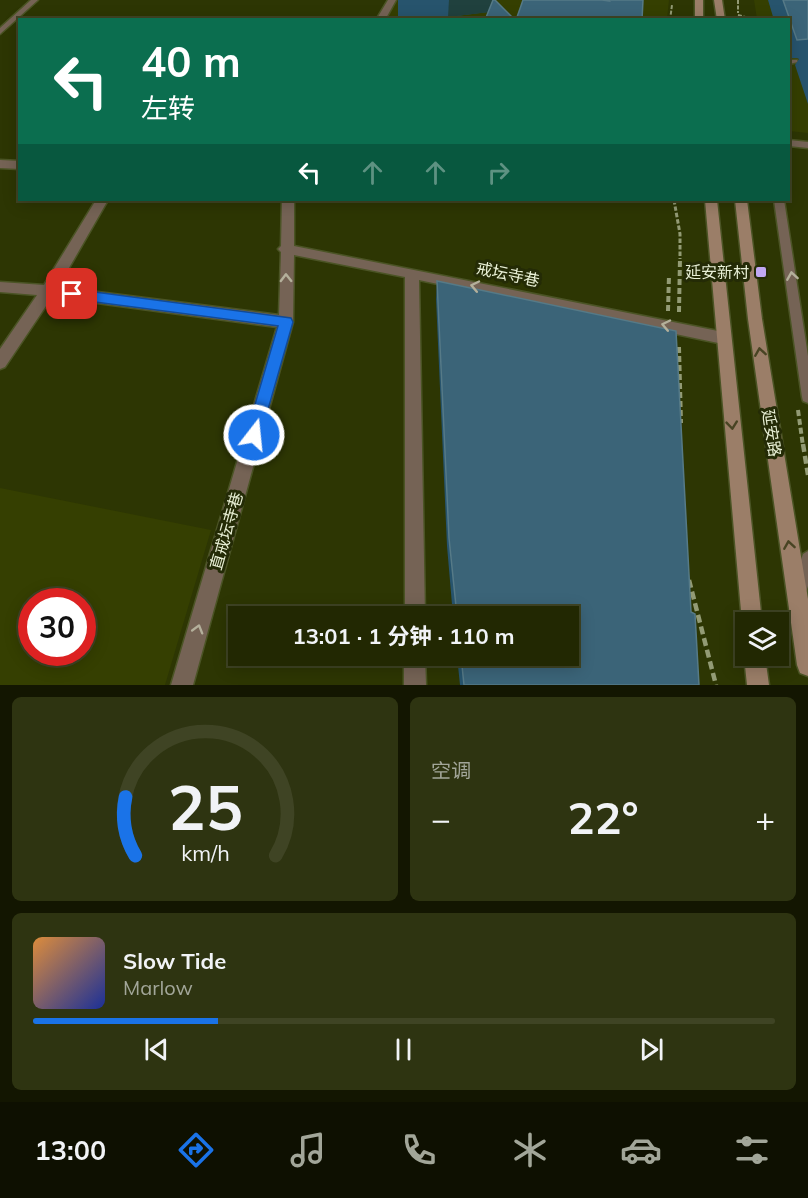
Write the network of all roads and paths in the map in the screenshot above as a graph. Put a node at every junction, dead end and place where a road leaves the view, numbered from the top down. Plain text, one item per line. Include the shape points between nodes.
1 (35, 0) edge
2 (392, 0) edge
3 (699, 0) edge
4 (718, 0) edge
5 (728, 0) edge
6 (672, 5) dead end
7 (734, 17) edge
8 (381, 18) edge
9 (670, 18) edge
10 (699, 18) edge
11 (721, 18) edge
12 (0, 32) edge
13 (790, 143) edge
14 (808, 145) edge
15 (0, 164) edge
16 (18, 165) edge
17 (101, 201) edge
18 (288, 201) edge
19 (674, 201) edge
20 (711, 201) edge
21 (741, 201) edge
22 (779, 201) edge
23 (285, 249) junction
24 (412, 273) junction
25 (669, 275) dead end
26 (0, 288) edge
27 (48, 291) junction
28 (668, 317) dead end
29 (286, 322) junction
30 (678, 328) junction
31 (723, 338) junction
32 (0, 362) edge
33 (808, 397) edge
34 (681, 430) edge
35 (808, 559) edge
36 (688, 578) edge
37 (802, 597) edge
38 (415, 606) edge
39 (751, 612) edge
40 (808, 665) edge
41 (415, 666) edge
42 (756, 666) edge
43 (182, 685) edge
44 (415, 685) edge
45 (716, 685) edge
46 (758, 685) edge

1 - 12 lane
2 - 8 street
3 - 10 main road
4 - 11 main road
5 - 7 main road
6 - 9 path
13 - 14 street
15 - 16 street
17 - 27 street
18 - 23 street, 直戒坛寺巷
19 - 30 path via 680,234
20 - 31 main road
37 -> 21 main road, 延安路 via 756,319
33 -> 22 lane
23 - 24 street, 戒坛寺巷
29 -> 23 street, 直戒坛寺巷
30 -> 24 street, 戒坛寺巷
24 - 38 street
25 - 28 path
26 - 27 street
27 - 29 street
27 - 32 street
43 -> 29 street, 直戒坛寺巷
30 - 31 street, 戒坛寺巷
30 - 34 path
31 -> 39 main road
35 - 37 lane
36 - 45 path
37 - 40 main road, 延安路
41 - 44 street
42 - 46 main road

